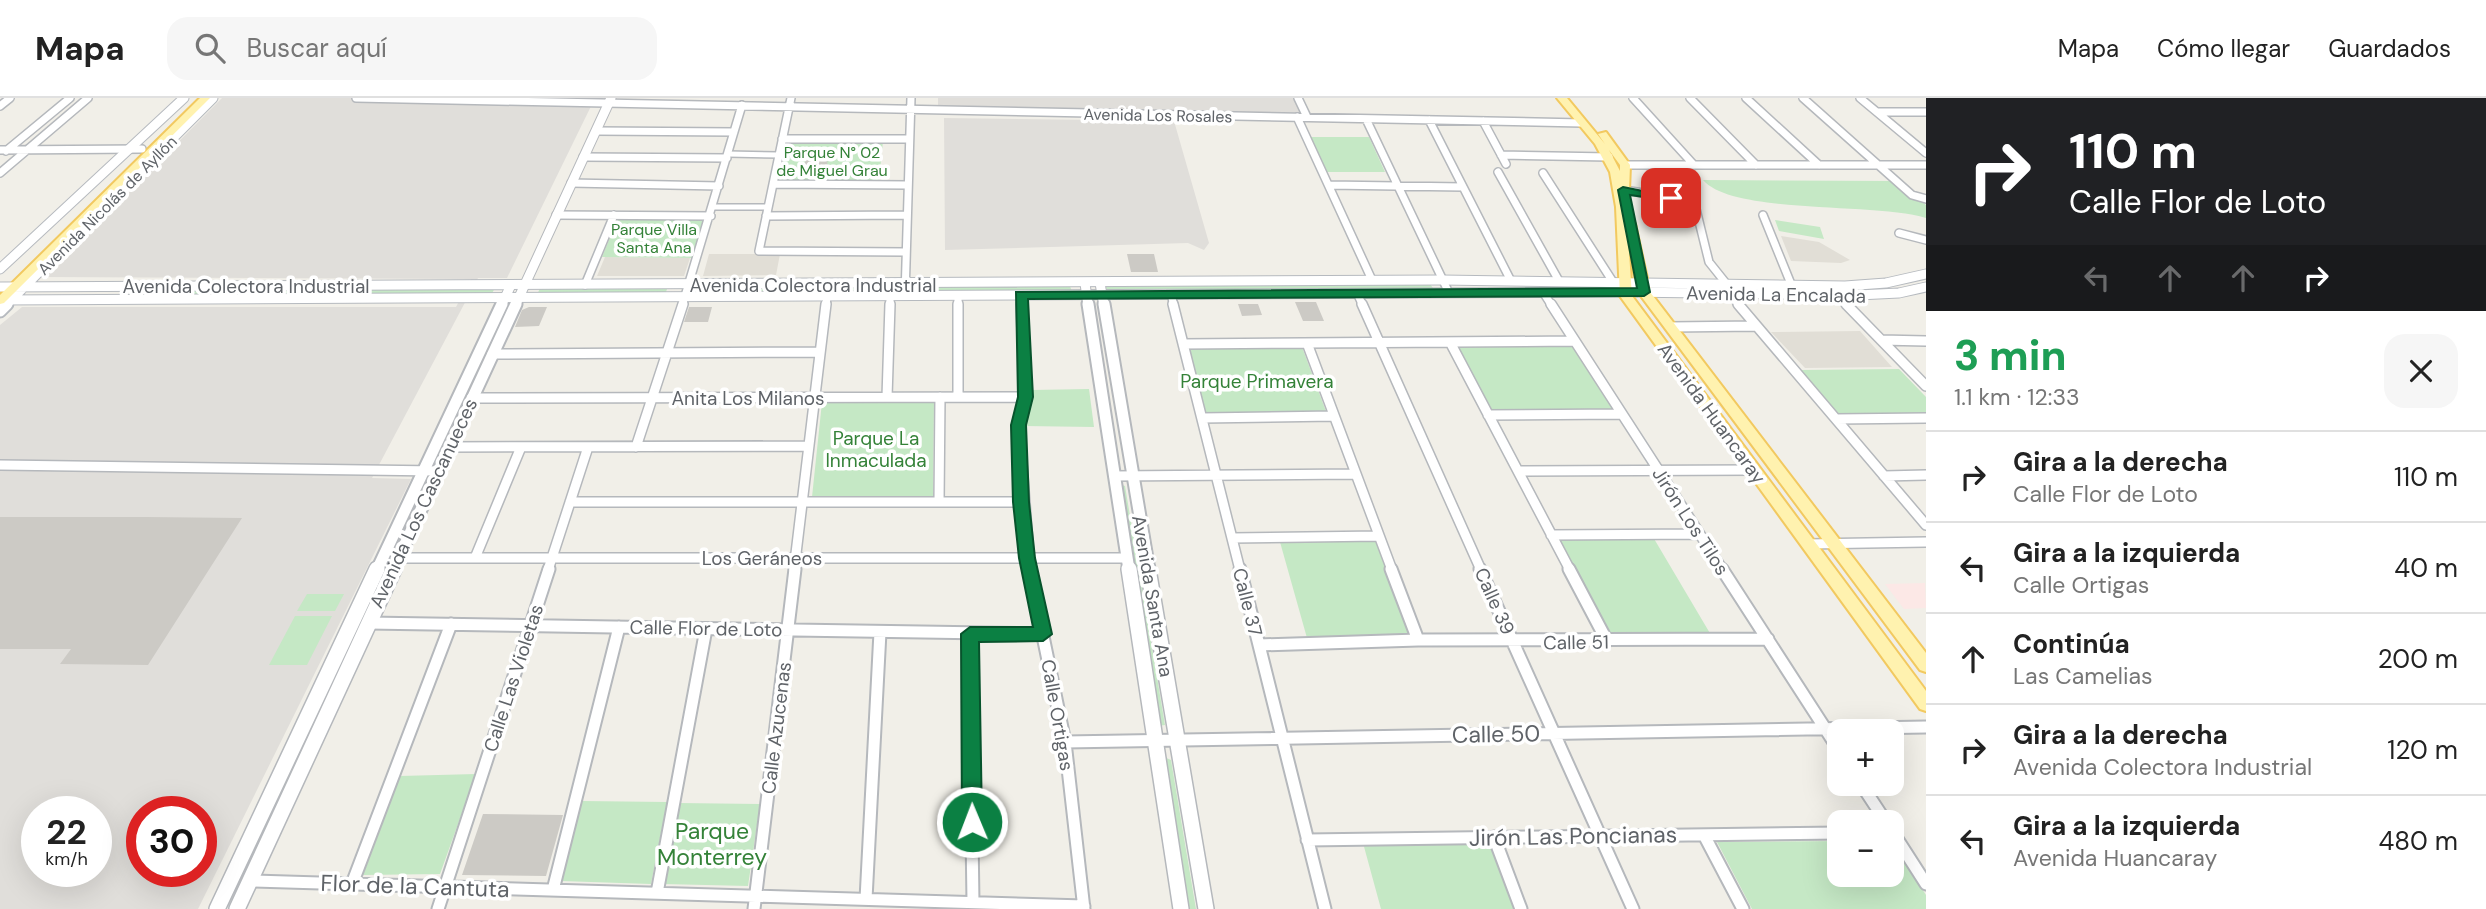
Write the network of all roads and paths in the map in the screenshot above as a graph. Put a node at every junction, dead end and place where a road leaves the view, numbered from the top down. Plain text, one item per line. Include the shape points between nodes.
1 (10, 98) edge
2 (70, 98) edge
3 (88, 98) edge
4 (184, 98) edge
5 (194, 98) edge
6 (205, 98) edge
7 (213, 98) edge
8 (356, 98) edge
9 (911, 98) edge
10 (1298, 98) edge
11 (1562, 98) edge
12 (1573, 98) edge
13 (1633, 98) edge
14 (1690, 98) edge
15 (1746, 98) edge
16 (1803, 98) edge
17 (1860, 98) edge
18 (610, 100) edge
19 (659, 101) edge
20 (790, 102) edge
21 (742, 105) junction
22 (0, 106) edge
23 (910, 110) junction
24 (1877, 112) junction
25 (1926, 112) edge
26 (1297, 117) junction
27 (1307, 117) junction
28 (1366, 119) junction
29 (1429, 120) junction
30 (1483, 121) junction
31 (1582, 123) junction
32 (596, 131) junction
33 (734, 132) junction
34 (782, 139) junction
35 (909, 139) junction
36 (129, 149) junction
37 (142, 149) junction
38 (27, 150) junction
39 (2, 152) edge
40 (1926, 153) edge
41 (779, 155) junction
42 (1501, 155) junction
43 (727, 156) junction
44 (583, 157) junction
45 (1609, 157) junction
46 (1506, 164) dead end
47 (1625, 165) junction
48 (1694, 165) junction
49 (1756, 165) junction
50 (1819, 165) junction
51 (1880, 165) junction
52 (1926, 165) edge
53 (1498, 172) dead end
54 (0, 173) edge
55 (1543, 173) dead end
56 (571, 183) junction
57 (773, 184) junction
58 (908, 185) junction
59 (1329, 185) junction
60 (719, 186) junction
61 (1398, 186) junction
62 (1464, 187) junction
63 (1623, 190) junction
64 (1926, 199) edge
65 (713, 207) junction
66 (768, 207) junction
67 (556, 215) junction
68 (614, 215) junction
69 (907, 215) junction
70 (1763, 215) dead end
71 (711, 216) junction
72 (766, 216) junction
73 (64, 231) junction
74 (1899, 233) dead end
75 (1926, 240) edge
76 (906, 252) junction
77 (0, 269) edge
78 (1926, 274) edge
79 (1372, 280) junction
80 (1442, 280) junction
81 (1511, 281) junction
82 (1559, 281) junction
83 (1613, 282) junction
84 (905, 284) junction
85 (511, 285) junction
86 (523, 285) junction
87 (585, 285) junction
88 (689, 285) junction
89 (1791, 285) junction
90 (156, 286) junction
91 (281, 286) junction
92 (1829, 286) junction
93 (0, 287) edge
94 (19, 287) junction
95 (1626, 287) junction
96 (1642, 287) junction
97 (1926, 287) edge
98 (1727, 288) junction
99 (1086, 289) junction
100 (1101, 289) junction
101 (1543, 292) junction
102 (1357, 293) junction
103 (1449, 293) junction
104 (1171, 294) junction
105 (1021, 295) junction
106 (1838, 295) junction
107 (827, 296) junction
108 (890, 296) junction
109 (905, 296) junction
110 (958, 296) junction
111 (683, 297) junction
112 (505, 298) junction
113 (517, 298) junction
114 (3, 300) edge
115 (144, 300) junction
116 (270, 300) junction
117 (0, 311) edge
118 (1756, 326) junction
119 (1671, 327) junction
120 (1881, 340) junction
121 (1575, 341) junction
122 (1926, 341) edge
123 (1380, 342) junction
124 (1450, 342) junction
125 (1307, 343) junction
126 (1183, 344) junction
127 (819, 352) junction
128 (492, 354) junction
129 (665, 354) junction
130 (1926, 386) edge
131 (887, 397) junction
132 (940, 397) junction
133 (958, 397) junction
134 (1025, 397) junction
135 (471, 398) junction
136 (814, 398) junction
137 (651, 399) junction
138 (1622, 414) junction
139 (1489, 415) junction
140 (1334, 416) junction
141 (1202, 418) junction
142 (1926, 418) edge
143 (1836, 419) junction
144 (809, 446) junction
145 (449, 447) junction
146 (521, 447) junction
147 (589, 447) junction
148 (636, 447) junction
149 (0, 465) edge
150 (1658, 470) junction
151 (1754, 470) junction
152 (431, 471) junction
153 (1518, 471) junction
154 (1355, 474) junction
155 (1216, 475) junction
156 (1926, 475) edge
157 (1114, 476) junction
158 (1132, 476) junction
159 (1884, 476) junction
160 (570, 502) junction
161 (801, 502) junction
162 (939, 502) junction
163 (1021, 502) junction
164 (1926, 525) edge
165 (1699, 534) junction
166 (1551, 535) junction
167 (1379, 536) junction
168 (1232, 538) junction
169 (1926, 542) edge
170 (1834, 543) junction
171 (1808, 544) junction
172 (398, 558) junction
173 (475, 558) junction
174 (552, 558) junction
175 (795, 558) junction
176 (1027, 558) junction
177 (1127, 558) junction
178 (368, 623) junction
179 (451, 624) junction
180 (530, 625) junction
181 (619, 627) junction
182 (706, 629) junction
183 (787, 630) junction
184 (880, 632) junction
185 (970, 634) junction
186 (1043, 634) junction
187 (1768, 639) junction
188 (1418, 640) junction
189 (1607, 641) junction
190 (1514, 642) junction
191 (1259, 645) junction
192 (1926, 665) edge
193 (1926, 704) edge
194 (1926, 727) edge
195 (1826, 729) junction
196 (1553, 733) junction
197 (1282, 737) junction
198 (1177, 738) junction
199 (1155, 739) junction
200 (1065, 742) junction
201 (1827, 833) edge
202 (1704, 835) junction
203 (1601, 836) junction
204 (1494, 837) junction
205 (1307, 839) junction
206 (1904, 850) edge
207 (250, 881) junction
208 (352, 884) junction
209 (1926, 884) edge
210 (445, 887) junction
211 (553, 890) junction
212 (657, 893) junction
213 (866, 899) junction
214 (755, 902) edge
215 (973, 902) junction
216 (1084, 907) edge
217 (217, 909) edge
218 (237, 909) edge
219 (438, 909) edge
220 (1181, 909) edge
221 (1206, 909) edge
222 (1325, 909) edge
223 (1521, 909) edge
224 (1633, 909) edge
225 (1743, 909) edge

1 - 22 street
2 - 39 street
3 - 38 street
4 - 36 main road, Avenida Nicolás de Ayllón
5 - 37 main road, Avenida Nicolás de Ayllón
6 - 73 main road, Avenida Nicolás de Ayllón
7 - 94 main road, Avenida Nicolás de Ayllón
8 - 18 street, Avenida Los Rosales
9 - 23 street
10 - 27 street
11 - 31 main road
12 - 47 main road
13 - 48 street
14 - 49 street
15 - 50 street
16 - 51 street
17 - 24 street
18 - 19 street, Avenida Los Rosales
18 - 32 main road, Avenida Los Cascanueces
19 - 21 street, Avenida Los Rosales
20 - 21 street, Avenida Los Rosales
20 - 23 street, Avenida Los Rosales
20 - 34 street
21 - 33 street
23 - 26 street, Avenida Los Rosales
23 - 35 street
24 - 25 street
24 - 40 street
26 - 27 street, Avenida Los Rosales
26 - 59 street
27 - 28 street, Avenida Los Rosales
28 - 29 street, Avenida Los Rosales
28 - 61 street
29 - 30 street, Avenida Los Rosales
29 - 62 street
30 - 31 street, Avenida Los Rosales
30 - 42 street
31 - 45 main road
32 - 33 street
32 - 44 main road, Avenida Los Cascanueces
33 - 43 street
34 - 35 street
34 - 41 street
35 - 58 street
36 - 37 street
36 - 38 street
36 - 77 main road, Avenida Nicolás de Ayllón
37 - 73 main road, Avenida Nicolás de Ayllón
38 - 39 street
38 - 54 street
41 - 43 street
41 - 57 street
42 - 45 street
42 - 46 street
43 - 44 street
43 - 60 street
44 - 56 main road, Avenida Los Cascanueces
45 - 95 main road via 1616,179
47 - 48 street
47 - 63 main road, Avenida Huancaray
48 - 49 street
49 - 50 street
50 - 51 street
51 - 52 street
51 - 64 street via 1916,198
53 - 82 street
55 - 83 street
56 - 60 street
56 - 67 main road, Avenida Los Cascanueces
57 - 58 street
57 - 66 street
58 - 69 street
59 - 61 street
59 - 79 street
60 - 65 street
61 - 62 street
61 - 80 street
62 - 81 street
63 - 96 main road, Avenida Huancaray
63 - 98 street via 1694,201 1709,262
65 - 66 street
65 - 71 street
66 - 72 street
67 - 68 street
67 - 86 main road, Avenida Los Cascanueces
68 - 71 street
68 - 87 street
69 - 72 street
69 - 76 street
70 - 89 street
71 - 88 street
72 - 76 street via 759,251
73 - 93 main road, Avenida Nicolás de Ayllón
73 - 94 main road, Avenida Nicolás de Ayllón
74 - 75 street
76 - 84 street
78 - 92 main road, Avenida La Encalada via 1885,283
79 - 80 main road, Avenida Colectora Industrial
79 - 100 main road, Avenida Colectora Industrial
80 - 81 main road, Avenida Colectora Industrial
80 - 103 street
81 - 82 main road, Avenida Colectora Industrial
82 - 83 main road, Avenida Colectora Industrial
83 - 95 main road, Avenida Colectora Industrial
84 - 88 main road, Avenida Colectora Industrial
84 - 99 main road, Avenida Colectora Industrial
84 - 109 street
85 - 86 main road, Avenida Colectora Industrial
85 - 91 main road, Avenida Colectora Industrial
85 - 112 main road, Avenida Los Cascanueces
86 - 87 main road, Avenida Colectora Industrial
86 - 113 main road, Avenida Los Cascanueces
87 - 88 main road, Avenida Colectora Industrial
88 - 111 street
89 - 92 main road, Avenida La Encalada
89 - 98 main road, Avenida La Encalada
90 - 91 main road, Avenida Colectora Industrial
90 - 94 main road, Avenida Colectora Industrial
90 - 115 main road
91 - 116 main road
92 - 106 street
93 - 94 main road, Avenida Colectora Industrial
94 - 114 main road, Avenida Nicolás de Ayllón
95 - 96 main road, Avenida La Encalada
95 - 101 main road, Avenida Colectora Industrial
95 - 151 main road, Avenida Huancaray
96 - 98 main road, Avenida La Encalada
96 - 119 main road, Avenida Huancaray
97 - 106 main road, Avenida La Encalada via 1899,293
98 - 106 main road, Avenida La Encalada
98 - 118 street
99 - 100 main road, Avenida Colectora Industrial
99 - 105 main road, Avenida Colectora Industrial
99 - 157 main road, Avenida Santa Ana
100 - 104 main road, Avenida Colectora Industrial
100 - 158 main road, Avenida Santa Ana
101 - 103 main road, Avenida Colectora Industrial
101 - 121 street, Jirón Los Tilos
102 - 103 main road, Avenida Colectora Industrial
102 - 104 main road, Avenida Colectora Industrial
102 - 123 street, Calle 39
104 - 126 street, Calle 37
105 - 110 main road, Avenida Colectora Industrial
105 - 134 street, Calle Ortigas
106 - 120 street
107 - 108 main road, Avenida Colectora Industrial
107 - 111 main road, Avenida Colectora Industrial
107 - 127 street, Calle Azucenas
108 - 109 main road, Avenida Colectora Industrial
108 - 131 street
109 - 110 main road, Avenida Colectora Industrial
110 - 133 street
111 - 113 main road, Avenida Colectora Industrial
111 - 129 street
112 - 113 main road, Avenida Colectora Industrial
112 - 116 main road, Avenida Colectora Industrial
112 - 152 main road, Avenida Los Cascanueces
113 - 128 main road, Avenida Los Cascanueces
114 - 115 main road, Avenida Colectora Industrial
114 - 117 main road, Avenida Nicolás de Ayllón
115 - 116 main road, Avenida Colectora Industrial
118 - 119 street
118 - 143 street
119 - 170 main road, Avenida Huancaray
120 - 122 street
120 - 130 street
121 - 124 street
121 - 138 street, Jirón Los Tilos
123 - 124 street
123 - 125 street
123 - 190 street, Calle 39
124 - 139 street
125 - 126 street
125 - 140 street
126 - 141 street, Calle 37
127 - 129 street
127 - 136 street, Calle Azucenas
128 - 129 street
128 - 135 main road, Avenida Los Cascanueces
129 - 137 street
131 - 132 street, Anita Los Milanos
131 - 136 street, Anita Los Milanos
132 - 133 street, Anita Los Milanos
132 - 162 street
133 - 134 street, Anita Los Milanos
134 - 163 street, Calle Ortigas via 1019,425
135 - 137 street, Anita Los Milanos
135 - 145 main road, Avenida Los Cascanueces
136 - 137 street, Anita Los Milanos
136 - 144 street, Calle Azucenas
137 - 148 street
138 - 139 street
138 - 150 street, Jirón Los Tilos
139 - 153 street
140 - 141 street
140 - 154 street
141 - 155 street, Calle 37
142 - 143 street
143 - 159 street
144 - 148 street
144 - 161 street, Calle Azucenas
145 - 146 street
145 - 152 main road, Avenida Los Cascanueces
146 - 147 street
146 - 173 street
147 - 148 street
147 - 160 street, Calle Las Violetas
149 - 152 street
150 - 151 street
150 - 153 street
150 - 165 street, Jirón Los Tilos
151 - 171 main road, Avenida Huancaray
152 - 172 main road, Avenida Los Cascanueces
152 - 217 main road, Avenida Los Cascanueces
153 - 166 street
154 - 155 street
154 - 167 street
155 - 158 street
155 - 168 street, Calle 37
156 - 159 street
157 - 158 street
157 - 177 main road, Avenida Santa Ana
158 - 198 main road, Avenida Santa Ana
159 - 164 street
160 - 161 street
160 - 174 street, Calle Las Violetas
161 - 162 street
161 - 175 street, Calle Azucenas
162 - 163 street
163 - 176 street, Calle Ortigas
165 - 166 street
165 - 187 street, Jirón Los Tilos
166 - 189 street
167 - 168 street
167 - 188 street
168 - 191 street, Calle 37
169 - 170 street
170 - 171 street
170 - 192 main road, Avenida Huancaray
171 - 193 main road, Avenida Huancaray
172 - 173 street, Los Geráneos
172 - 178 main road, Avenida Los Cascanueces
173 - 174 street, Los Geráneos
174 - 175 street, Los Geráneos
174 - 180 street, Calle Las Violetas
175 - 176 street, Los Geráneos
175 - 183 street, Calle Azucenas
176 - 177 street, Los Geráneos
176 - 186 street, Calle Ortigas
177 - 199 main road, Avenida Santa Ana
178 - 179 street, Calle Flor de Loto
178 - 207 main road, Avenida Los Cascanueces
179 - 180 street, Calle Flor de Loto
179 - 208 street
180 - 181 street, Calle Flor de Loto
180 - 210 street, Calle Las Violetas
181 - 182 street, Calle Flor de Loto
181 - 211 street
182 - 183 street, Calle Flor de Loto
182 - 212 street
183 - 184 street, Calle Flor de Loto
183 - 214 street, Calle Azucenas
184 - 185 street, Calle Flor de Loto
184 - 213 street
185 - 186 street, Calle Flor de Loto
185 - 215 street
186 - 200 street, Calle Ortigas
187 - 189 street, Calle 51
187 - 195 street, Jirón Los Tilos
188 - 190 street, Calle 51
188 - 191 street, Calle 51
189 - 190 street, Calle 51
190 - 196 street, Calle 39
191 - 197 street, Calle 37
194 - 195 street, Calle 50
195 - 196 street, Calle 50
196 - 197 street, Calle 50
196 - 203 street, Calle 39
197 - 198 street, Calle 50
197 - 205 street, Calle 37
198 - 199 street, Calle 50
198 - 221 main road, Avenida Santa Ana
199 - 200 street, Calle 50
199 - 220 main road, Avenida Santa Ana
200 - 216 street, Calle Ortigas
201 - 202 street, Jirón Las Poncianas
202 - 203 street, Jirón Las Poncianas
202 - 225 street
203 - 204 street, Jirón Las Poncianas
203 - 224 street, Calle 39
204 - 205 street, Jirón Las Poncianas
204 - 223 street
205 - 222 street, Calle 37
206 - 209 street
207 - 208 street, Flor de la Cantuta
207 - 218 main road, Avenida Los Cascanueces
208 - 210 street, Flor de la Cantuta
210 - 211 street, Flor de la Cantuta
210 - 219 street, Calle Las Violetas
211 - 212 street, Flor de la Cantuta
212 - 214 street, Flor de la Cantuta
213 - 214 street, Flor de la Cantuta
213 - 215 street, Flor de la Cantuta
215 - 216 street, Flor de la Cantuta

